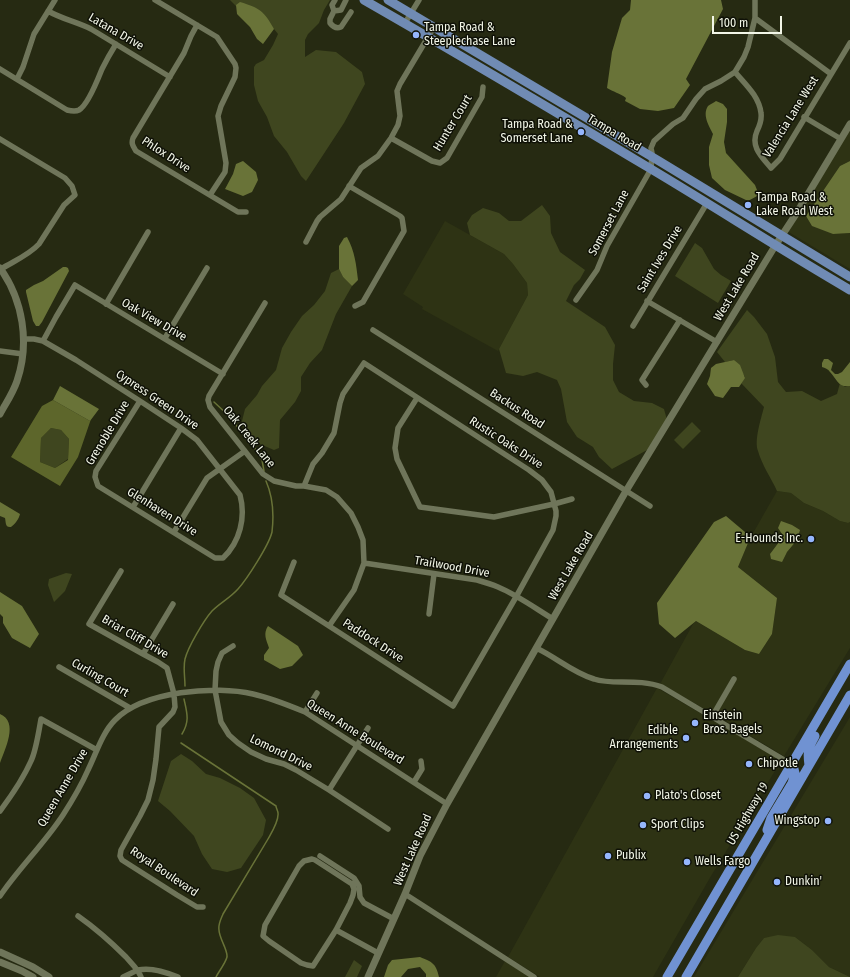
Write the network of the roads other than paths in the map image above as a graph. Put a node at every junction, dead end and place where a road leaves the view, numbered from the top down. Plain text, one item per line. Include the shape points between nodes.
1 (55, 0) edge
2 (155, 0) edge
3 (335, 0) edge
4 (346, 0) edge
5 (364, 0) edge
6 (388, 0) edge
7 (419, 0) edge
8 (754, 0) edge
9 (48, 11) junction
10 (334, 11) junction
11 (351, 12) dead end
12 (412, 13) junction
13 (755, 18) junction
14 (405, 23) junction
15 (197, 25) junction
16 (434, 27) junction
17 (428, 37) junction
18 (850, 43) edge
19 (116, 44) junction
20 (0, 69) edge
21 (735, 72) junction
22 (831, 74) junction
23 (170, 77) junction
24 (517, 77) junction
25 (17, 79) junction
26 (511, 86) junction
27 (483, 87) dead end
28 (804, 117) junction
29 (850, 124) edge
30 (0, 138) edge
31 (392, 138) junction
32 (841, 139) junction
33 (652, 155) junction
34 (651, 169) junction
35 (349, 186) junction
36 (210, 195) junction
37 (707, 203) junction
38 (246, 212) dead end
39 (148, 232) dead end
40 (781, 236) junction
41 (306, 242) dead end
42 (775, 246) junction
43 (0, 268) edge
44 (207, 268) dead end
45 (850, 277) edge
46 (850, 290) edge
47 (576, 300) dead end
48 (647, 301) junction
49 (265, 303) dead end
50 (106, 304) junction
51 (355, 306) dead end
52 (680, 320) junction
53 (632, 326) dead end
54 (373, 330) dead end
55 (165, 338) junction
56 (24, 339) junction
57 (42, 341) junction
58 (717, 342) junction
59 (0, 351) edge
60 (23, 354) junction
61 (223, 374) junction
62 (646, 384) dead end
63 (417, 398) junction
64 (140, 401) junction
65 (0, 414) edge
66 (181, 428) junction
67 (244, 451) junction
68 (220, 469) junction
69 (94, 477) joint
70 (304, 486) junction
71 (626, 491) junction
72 (572, 499) dead end
73 (554, 504) junction
74 (133, 506) junction
75 (650, 506) dead end
76 (174, 532) junction
77 (223, 558) joint
78 (294, 562) dead end
79 (364, 563) junction
80 (121, 571) dead end
81 (434, 574) junction
82 (516, 597) junction
83 (173, 604) dead end
84 (429, 614) dead end
85 (553, 618) junction
86 (329, 626) junction
87 (233, 646) dead end
88 (536, 648) junction
89 (143, 654) junction
90 (850, 664) edge
91 (59, 667) dead end
92 (734, 679) dead end
93 (215, 690) junction
94 (317, 693) dead end
95 (174, 694) junction
96 (850, 695) edge
97 (453, 706) joint
98 (130, 708) junction
99 (305, 712) junction
100 (712, 717) junction
101 (818, 720) junction
102 (368, 728) dead end
103 (357, 745) junction
104 (97, 750) junction
105 (421, 761) dead end
106 (791, 764) junction
107 (809, 765) junction
108 (414, 782) junction
109 (329, 790) junction
110 (447, 804) junction
111 (0, 811) edge
112 (388, 829) dead end
113 (760, 850) junction
114 (320, 856) dead end
115 (405, 894) junction
116 (0, 896) edge
117 (203, 907) dead end
118 (78, 916) dead end
119 (394, 919) junction
120 (336, 930) junction
121 (684, 947) junction
122 (0, 952) edge
123 (378, 953) junction
124 (0, 962) edge
125 (138, 970) junction
126 (33, 977) edge
127 (49, 977) edge
128 (123, 977) edge
129 (141, 977) edge
130 (178, 977) edge
131 (368, 977) edge
132 (534, 977) edge
133 (667, 977) edge
134 (674, 977) edge
135 (686, 977) edge

1 - 9 street
2 - 15 street
3 - 10 street via 332,5
4 - 10 street via 341,10
5 - 14 main road, Tampa Road
6 - 12 main road, Tampa Road
7 - 12 street
8 - 13 street
9 - 19 street, Latana Drive via 79,23
9 - 25 street via 34,34
10 - 11 street via 330,23 338,29
12 - 14 street
12 - 16 main road, Tampa Road
13 - 21 street via 748,47
13 - 22 street
14 - 17 main road, Tampa Road
15 - 23 street, Phlox Drive
15 - 36 street via 217,37 236,68 235,77 218,116 226,163 224,172
16 - 17 street
16 - 24 main road, Tampa Road
17 - 26 main road, Tampa Road
17 - 31 street via 397,91 400,116
18 - 22 street, Valencia Lane West
19 - 23 street, Latana Drive
19 - 25 street via 83,107 78,111 67,110
20 - 25 street
21 - 28 street, Valencia Lane West via 755,95 760,106 762,114 755,146 772,168
21 - 33 street, Somerset Lane via 705,89 683,118 654,141 650,148
22 - 28 street, Valencia Lane West
23 - 36 street, Phlox Drive via 133,138 133,146 136,151
24 - 26 street
24 - 33 main road, Tampa Road
26 - 34 main road, Tampa Road
27 - 31 street, Hunter Court via 482,97 447,158 440,163
28 - 32 street
29 - 32 street, West Lake Road
30 - 43 street via 65,178 75,195 64,206 34,249
31 - 35 street via 378,156 361,168
32 - 40 street, West Lake Road
33 - 34 street, Somerset Lane
33 - 40 main road, Tampa Road
34 - 37 main road, Tampa Road
34 - 47 street, Somerset Lane via 607,246 597,270
35 - 41 street via 341,199 320,217
35 - 51 street via 400,216 404,231 363,302
36 - 38 street, Phlox Drive via 238,212
37 - 42 main road, Tampa Road
37 - 48 street, Saint Ives Drive
39 - 50 street
40 - 42 street, West Lake Road
40 - 45 main road, Tampa Road
42 - 46 main road, Tampa Road
42 - 58 street, West Lake Road
43 - 56 street via 19,307
44 - 55 street
48 - 52 street
48 - 53 street, Saint Ives Drive
49 - 61 street, Oak Creek Lane
50 - 55 street, Oak View Drive
50 - 57 street, Oak View Drive via 75,285
52 - 58 street
52 - 62 street via 642,380
54 - 71 street, Backus Road
55 - 61 street, Oak View Drive
56 - 57 street, Cypress Green Drive
56 - 60 street
57 - 64 street, Cypress Green Drive
58 - 71 street, West Lake Road
59 - 60 street
60 - 65 street via 16,383
61 - 67 street, Oak Creek Lane via 208,400 210,407
63 - 70 street, Rustic Oaks Drive via 364,363 343,394 334,433 313,464
63 - 73 street, Rustic Oaks Drive via 542,480 551,492
63 - 73 street via 398,428 395,448 397,459 420,507 494,517
64 - 66 street, Cypress Green Drive
64 - 69 street, Grenoble Drive
66 - 68 street, Cypress Green Drive via 197,440
66 - 74 street
67 - 68 street
67 - 70 street, Oak Creek Lane via 262,474 274,481
68 - 76 street via 207,478
68 - 77 street, Cypress Green Drive via 240,494 242,504 238,536
69 - 74 street, Glenhaven Drive via 98,486
70 - 79 street, Oak Creek Lane via 326,490 337,497 351,513 363,540
71 - 75 street, Backus Road
71 - 85 street, West Lake Road
72 - 73 street
73 - 82 street, Rustic Oaks Drive via 556,516 553,530
74 - 76 street, Glenhaven Drive
76 - 77 street, Glenhaven Drive via 214,558
78 - 86 street, Paddock Drive via 281,595
79 - 81 street, Trailwood Drive
79 - 86 street, Oak Creek Lane via 354,590
80 - 89 street, Briar Cliff Drive via 89,624
81 - 82 street, Trailwood Drive via 477,580
81 - 84 street
82 - 85 street, Trailwood Drive
82 - 97 street, Rustic Oaks Drive
83 - 89 street
85 - 88 street, West Lake Road
86 - 97 street, Paddock Drive
87 - 93 street, Lomond Drive via 222,653 218,662
88 - 100 street via 594,679 606,682 649,683 662,687
88 - 110 street, West Lake Road
89 - 95 street, Briar Cliff Drive via 167,668
90 - 101 highway, US Highway 19
91 - 98 street, Curling Court
92 - 100 street
93 - 95 street, Queen Anne Boulevard
93 - 99 street, Queen Anne Boulevard via 271,698
93 - 109 street, Lomond Drive via 222,725 238,744 266,759 296,770
94 - 99 street
95 - 98 street, Queen Anne Drive via 148,700
95 - 117 street, Royal Boulevard via 174,709 158,730 156,759 148,800 120,856 122,860 176,895
96 - 107 highway
98 - 104 street, Queen Anne Drive via 106,731
99 - 103 street, Queen Anne Boulevard
100 - 106 street
101 - 106 highway, US Highway 19
101 - 107 highway via 820,726 807,752
102 - 103 street
103 - 108 street, Queen Anne Boulevard
103 - 109 street
104 - 111 street via 41,719 32,760
104 - 116 street, Queen Anne Drive via 88,772 63,815
105 - 108 street via 422,769
106 - 113 highway via 795,774 792,783 771,818
106 - 121 highway, US Highway 19
107 - 113 highway
108 - 110 street, Queen Anne Boulevard
109 - 112 street, Lomond Drive
110 - 115 street, West Lake Road via 420,856
113 - 135 highway
114 - 119 street via 354,878 364,903
115 - 119 street
115 - 132 street, West Lake Road
118 - 125 street via 112,942
119 - 123 street
120 - 120 street via 313,966 301,964 263,936 265,925 304,861 315,860 352,884 353,896
120 - 123 street
121 - 133 highway, US Highway 19
121 - 134 highway
122 - 127 street
123 - 131 street
124 - 126 street
125 - 128 street
125 - 129 street
125 - 130 street via 153,970

